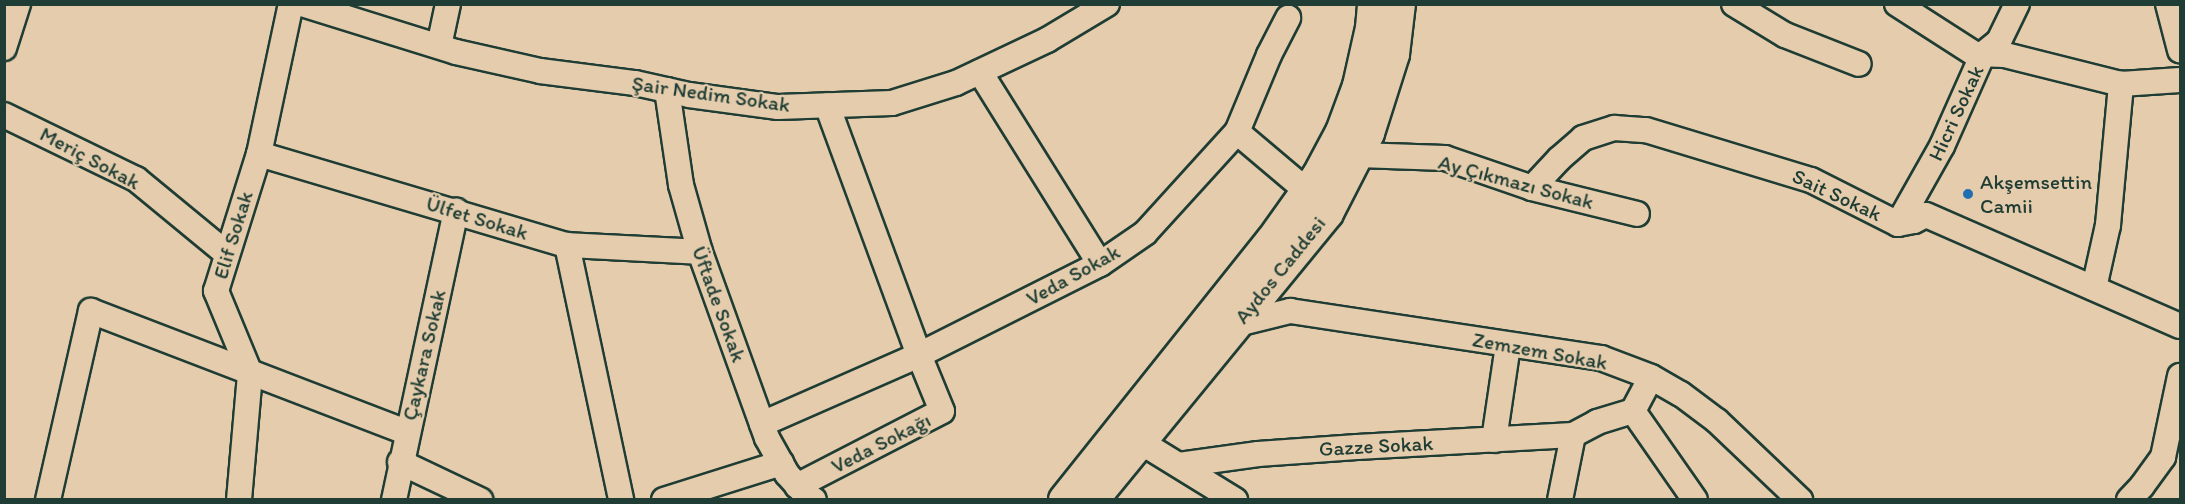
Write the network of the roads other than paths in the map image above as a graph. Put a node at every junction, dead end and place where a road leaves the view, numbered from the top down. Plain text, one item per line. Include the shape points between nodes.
1 (18, 4) edge
2 (291, 4) edge
3 (302, 4) edge
4 (448, 4) edge
5 (1107, 4) edge
6 (1374, 4) edge
7 (1399, 4) edge
8 (1734, 4) edge
9 (1897, 4) edge
10 (2017, 4) edge
11 (2168, 4) edge
12 (1288, 18) dead end
13 (439, 46) junction
14 (4, 48) edge
15 (2181, 50) edge
16 (1983, 54) junction
17 (1859, 64) dead end
18 (980, 72) junction
19 (2181, 80) edge
20 (2121, 84) junction
21 (667, 90) junction
22 (827, 105) junction
23 (4, 115) edge
24 (1237, 132) junction
25 (259, 154) junction
26 (1358, 155) junction
27 (1532, 188) junction
28 (1308, 192) junction
29 (456, 211) junction
30 (1637, 214) dead end
31 (1898, 224) junction
32 (567, 245) junction
33 (700, 252) junction
34 (227, 254) junction
35 (1100, 264) junction
36 (2094, 288) junction
37 (1237, 324) junction
38 (2181, 326) edge
39 (1508, 345) junction
40 (919, 355) junction
41 (250, 373) junction
42 (2181, 376) edge
43 (1651, 377) junction
44 (1633, 411) junction
45 (762, 423) junction
46 (408, 432) junction
47 (1573, 435) junction
48 (1494, 440) junction
49 (1139, 441) junction
50 (2172, 459) edge
51 (400, 462) junction
52 (781, 463) junction
53 (1179, 465) junction
54 (805, 493) edge
55 (48, 500) edge
56 (239, 500) edge
57 (394, 500) edge
58 (480, 500) edge
59 (621, 500) edge
60 (664, 500) edge
61 (1065, 500) edge
62 (1092, 500) edge
63 (1235, 500) edge
64 (1560, 500) edge
65 (1695, 500) edge
66 (1800, 500) edge
67 (2129, 500) edge

1 - 14 street
2 - 25 street, Elif Sokak
3 - 13 street, Şair Nedim Sokak
4 - 13 street
5 - 18 street, Şair Nedim Sokak via 1047,40
6 - 28 main road, Aydos Caddesi via 1368,52 1350,111 1331,155
7 - 26 main road, Aydos Caddesi via 1393,54
8 - 17 street via 1785,35
9 - 16 street via 1975,54
10 - 16 street, Hicri Sokak via 1999,41
11 - 15 street
12 - 24 street, Veda Sokak
13 - 21 street, Şair Nedim Sokak via 540,71
16 - 20 street via 2005,55
16 - 31 street, Hicri Sokak via 1942,146
18 - 22 street, Şair Nedim Sokak via 892,103
18 - 35 street
19 - 20 street
20 - 36 street via 2108,225
21 - 22 street, Şair Nedim Sokak via 778,107
21 - 33 street, Üftade Sokak via 681,185
22 - 40 street
23 - 34 street, Meriç Sokak via 136,179
24 - 28 street
24 - 35 street, Veda Sokak via 1145,233
25 - 29 street, Ülfet Sokak
25 - 34 street, Elif Sokak
26 - 27 street, Ay Çıkmazı Sokak via 1445,158
26 - 37 main road, Aydos Caddesi via 1320,223
27 - 30 street, Ay Çıkmazı Sokak
27 - 31 street, Sait Sokak via 1583,138 1614,128 1646,130 1811,180
28 - 61 main road, Aydos Caddesi
29 - 32 street, Ülfet Sokak
29 - 46 street, Çaykara Sokak
31 - 36 street, Sait Sokak via 1926,215
32 - 33 street, Ülfet Sokak
32 - 59 street
33 - 45 street, Üftade Sokak
34 - 41 street, Elif Sokak via 216,291
35 - 40 street, Veda Sokak
36 - 38 street, Sait Sokak
37 - 39 street, Zemzem Sokak via 1290,311
37 - 49 main road, Aydos Caddesi
39 - 43 street, Zemzem Sokak via 1601,358
39 - 48 street
40 - 45 street, Veda Sokak
40 - 54 street, Veda Sokağı via 942,411
41 - 46 street
41 - 55 street via 91,311
41 - 56 street, Elif Sokak
42 - 50 street
43 - 44 street
43 - 66 street, Zemzem Sokak via 1717,421
44 - 47 street via 1597,422
44 - 65 street
45 - 52 street, Üftade Sokak
46 - 51 street, Çaykara Sokak
47 - 48 street, Gazze Sokak
47 - 64 street
48 - 53 street, Gazze Sokak via 1258,454
49 - 53 street
49 - 62 main road, Aydos Caddesi
50 - 67 street
51 - 57 street, Çaykara Sokak
51 - 58 street
52 - 54 street, Üftade Sokak
52 - 60 street
53 - 63 street

